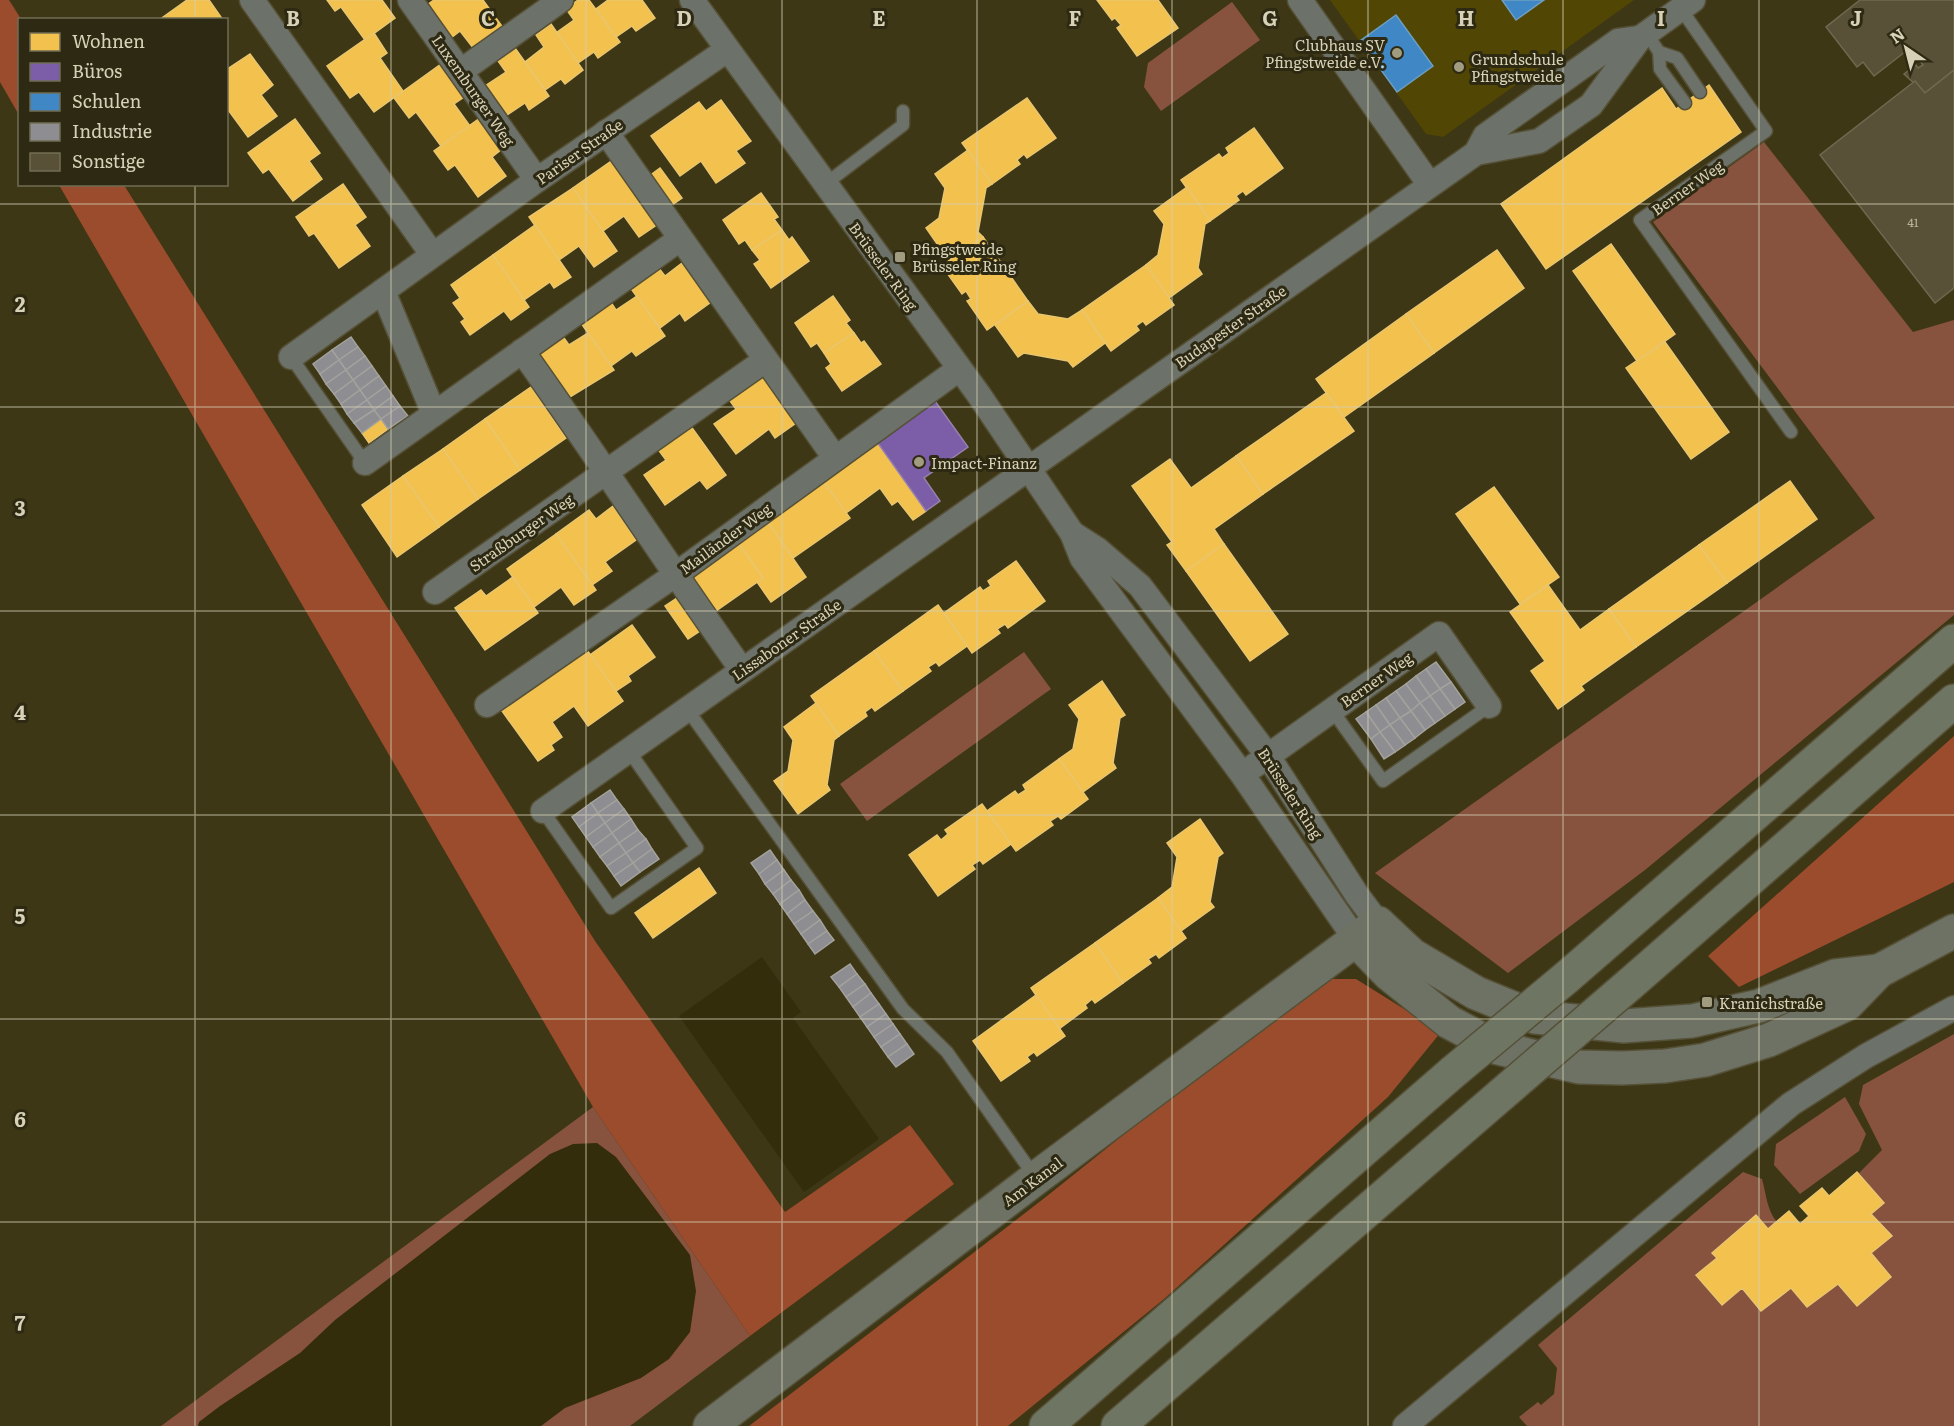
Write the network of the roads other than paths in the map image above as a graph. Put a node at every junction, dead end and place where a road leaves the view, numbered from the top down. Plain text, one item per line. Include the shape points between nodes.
1 (252, 0) edge
2 (410, 0) edge
3 (561, 0) edge
4 (692, 0) edge
5 (1300, 0) edge
6 (1687, 4) edge
7 (1649, 41) junction
8 (727, 50) junction
9 (460, 71) junction
10 (1700, 92) dead end
11 (1685, 103) dead end
12 (903, 111) dead end
13 (606, 132) junction
14 (1476, 153) junction
15 (537, 180) junction
16 (824, 185) junction
17 (1430, 185) junction
18 (680, 239) junction
19 (432, 254) junction
20 (382, 291) junction
21 (522, 351) junction
22 (291, 357) joint
23 (764, 361) junction
24 (959, 369) junction
25 (434, 414) junction
26 (1791, 432) dead end
27 (835, 458) junction
28 (365, 463) joint
29 (1029, 467) junction
30 (608, 472) junction
31 (1072, 533) junction
32 (675, 575) junction
33 (435, 591) dead end
34 (1954, 641) edge
35 (742, 670) junction
36 (1954, 701) edge
37 (487, 705) dead end
38 (1490, 706) joint
39 (687, 709) junction
40 (1332, 710) junction
41 (629, 751) junction
42 (1268, 756) junction
43 (1242, 774) junction
44 (543, 811) joint
45 (1367, 932) junction
46 (1954, 932) edge
47 (1879, 971) junction
48 (1954, 1008) edge
49 (1036, 1178) junction
50 (710, 1426) edge
51 (1046, 1426) edge
52 (1118, 1426) edge
53 (1405, 1426) edge

1 - 19 street
2 - 9 street, Luxemburger Weg
3 - 9 street
4 - 8 street, Brüsseler Ring
5 - 17 street
6 - 7 street, Budapester Straße
6 - 26 lane, Berner Weg via 1766,131 1640,220
7 - 10 lane via 1677,58
7 - 11 lane via 1660,69
7 - 14 street, Budapester Straße via 1618,41 1485,136
7 - 14 street, Budapester Straße via 1591,105 1539,141
8 - 13 street, Pariser Straße
8 - 16 street, Brüsseler Ring
9 - 15 street, Luxemburger Weg
12 - 16 lane via 903,125
13 - 15 street, Pariser Straße
13 - 18 street
14 - 17 street, Budapester Straße
15 - 19 street, Pariser Straße
16 - 24 street, Brüsseler Ring
17 - 29 street, Budapester Straße
18 - 21 street
18 - 23 street
19 - 20 street, Pariser Straße
20 - 22 street
20 - 25 street
21 - 25 street
21 - 30 street
22 - 28 lane
23 - 27 street
23 - 30 street, Straßburger Weg
24 - 27 street, Mailänder Weg
24 - 29 street, Brüsseler Ring
25 - 28 street
27 - 32 street, Mailänder Weg
29 - 31 street, Brüsseler Ring
29 - 35 street, Lissaboner Straße
30 - 32 street
30 - 33 street, Straßburger Weg
31 - 42 street, Brüsseler Ring via 1140,586
31 - 43 street, Brüsseler Ring via 1082,558
32 - 35 street
32 - 37 street, Mailänder Weg
34 - 51 highway, bridge
35 - 39 street, Lissaboner Straße
36 - 52 highway, bridge
38 - 40 lane via 1383,781
38 - 40 street, Berner Weg via 1439,634
39 - 41 street, Lissaboner Straße
39 - 49 lane via 903,1009 947,1052
40 - 42 street, Berner Weg
41 - 44 street, Lissaboner Straße
41 - 44 lane via 697,848 611,908
42 - 43 street, Berner Weg
42 - 45 street, Brüsseler Ring via 1357,895
43 - 45 street, Brüsseler Ring
45 - 47 street, Brüsseler Ring via 1467,988 1535,1017 1624,1026 1681,1022 1759,1006 1835,976
45 - 47 street, Brüsseler Ring via 1389,974 1449,1022 1498,1048 1579,1066 1665,1066 1705,1060 1769,1041 1847,1004
45 - 49 street, Am Kanal
46 - 47 street
48 - 53 street via 1866,1056 1791,1104
49 - 50 street, Am Kanal

